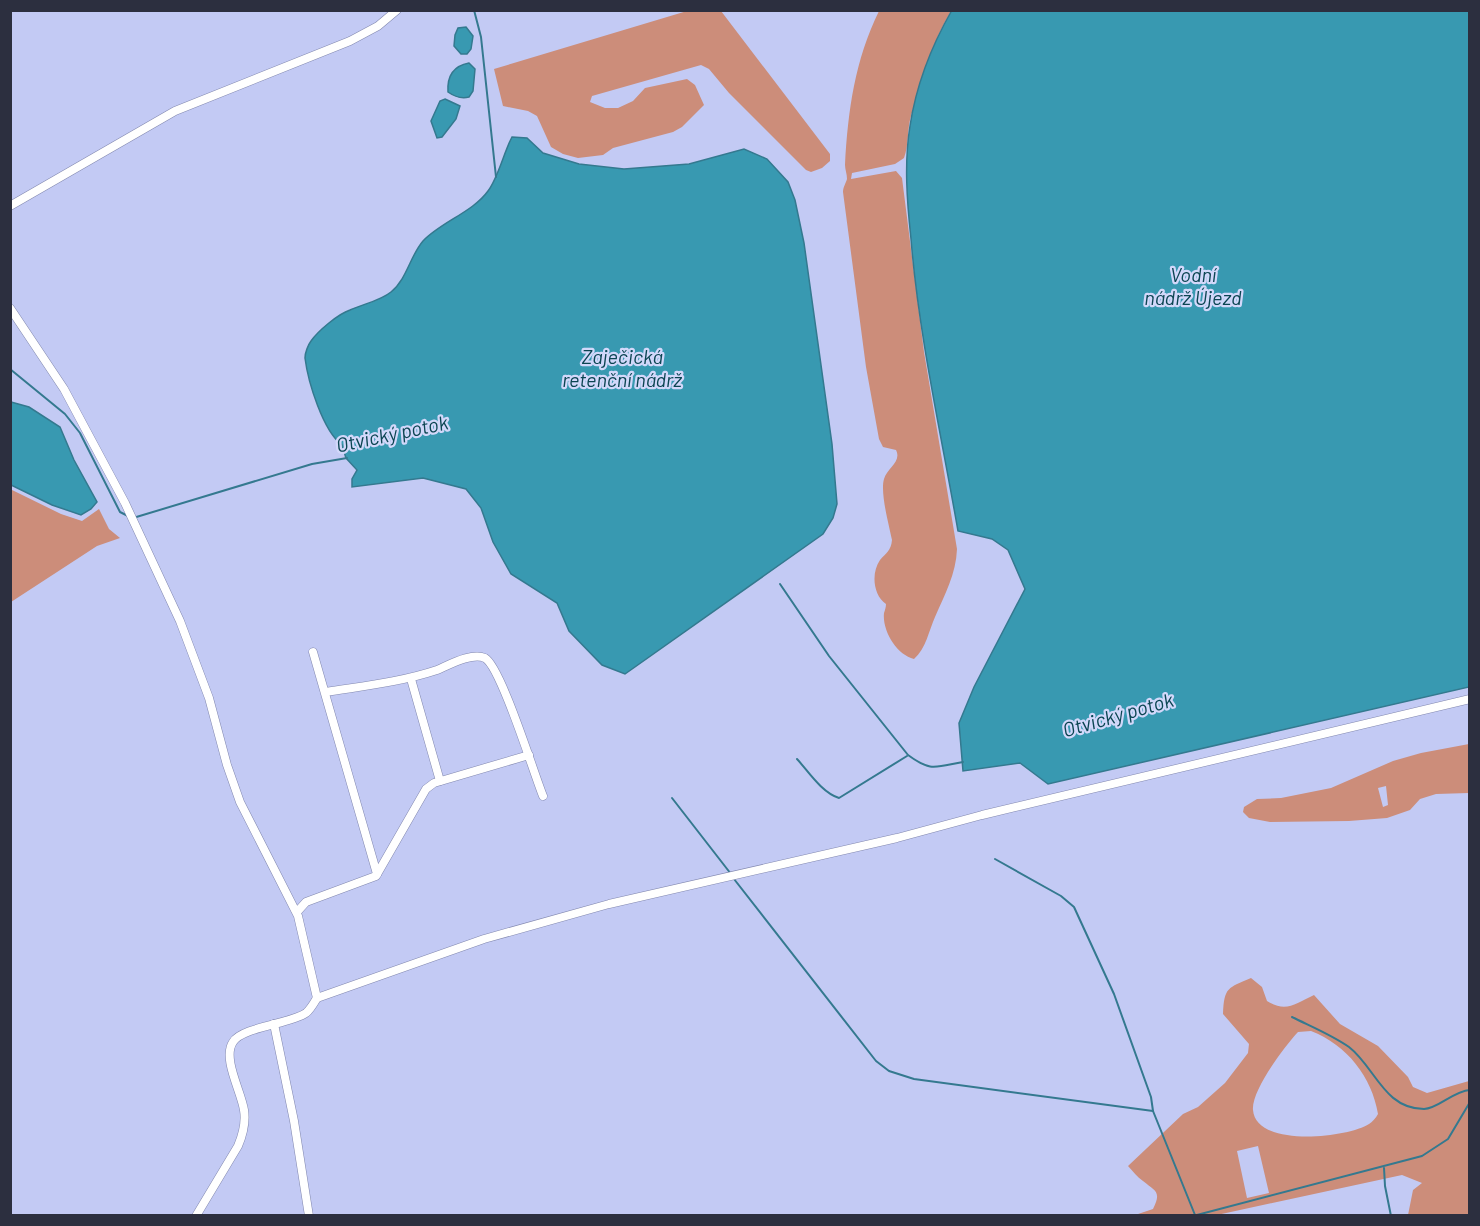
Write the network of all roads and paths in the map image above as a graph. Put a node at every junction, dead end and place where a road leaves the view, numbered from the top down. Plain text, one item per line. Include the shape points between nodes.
1 (397, 10) edge
2 (10, 206) edge
3 (10, 308) edge
4 (314, 652) dead end
5 (411, 679) junction
6 (326, 692) junction
7 (1470, 699) edge
8 (529, 755) junction
9 (440, 781) junction
10 (543, 796) dead end
11 (377, 874) junction
12 (297, 912) junction
13 (317, 998) junction
14 (274, 1024) junction
15 (196, 1215) edge
16 (309, 1215) edge

1 - 2 street via 350,41 175,111
3 - 12 street via 64,389 130,512 180,621 209,698 240,802
4 - 6 street
5 - 6 street
5 - 8 street via 474,657 486,659 492,665
5 - 9 street
6 - 11 street
7 - 13 street via 609,904 484,939
8 - 9 street
8 - 10 street
9 - 11 street via 426,789
11 - 12 street via 306,902
12 - 13 street
13 - 14 street via 306,1013
14 - 15 street via 241,1034 231,1045 230,1060 243,1103 244,1127 238,1146
14 - 16 street

